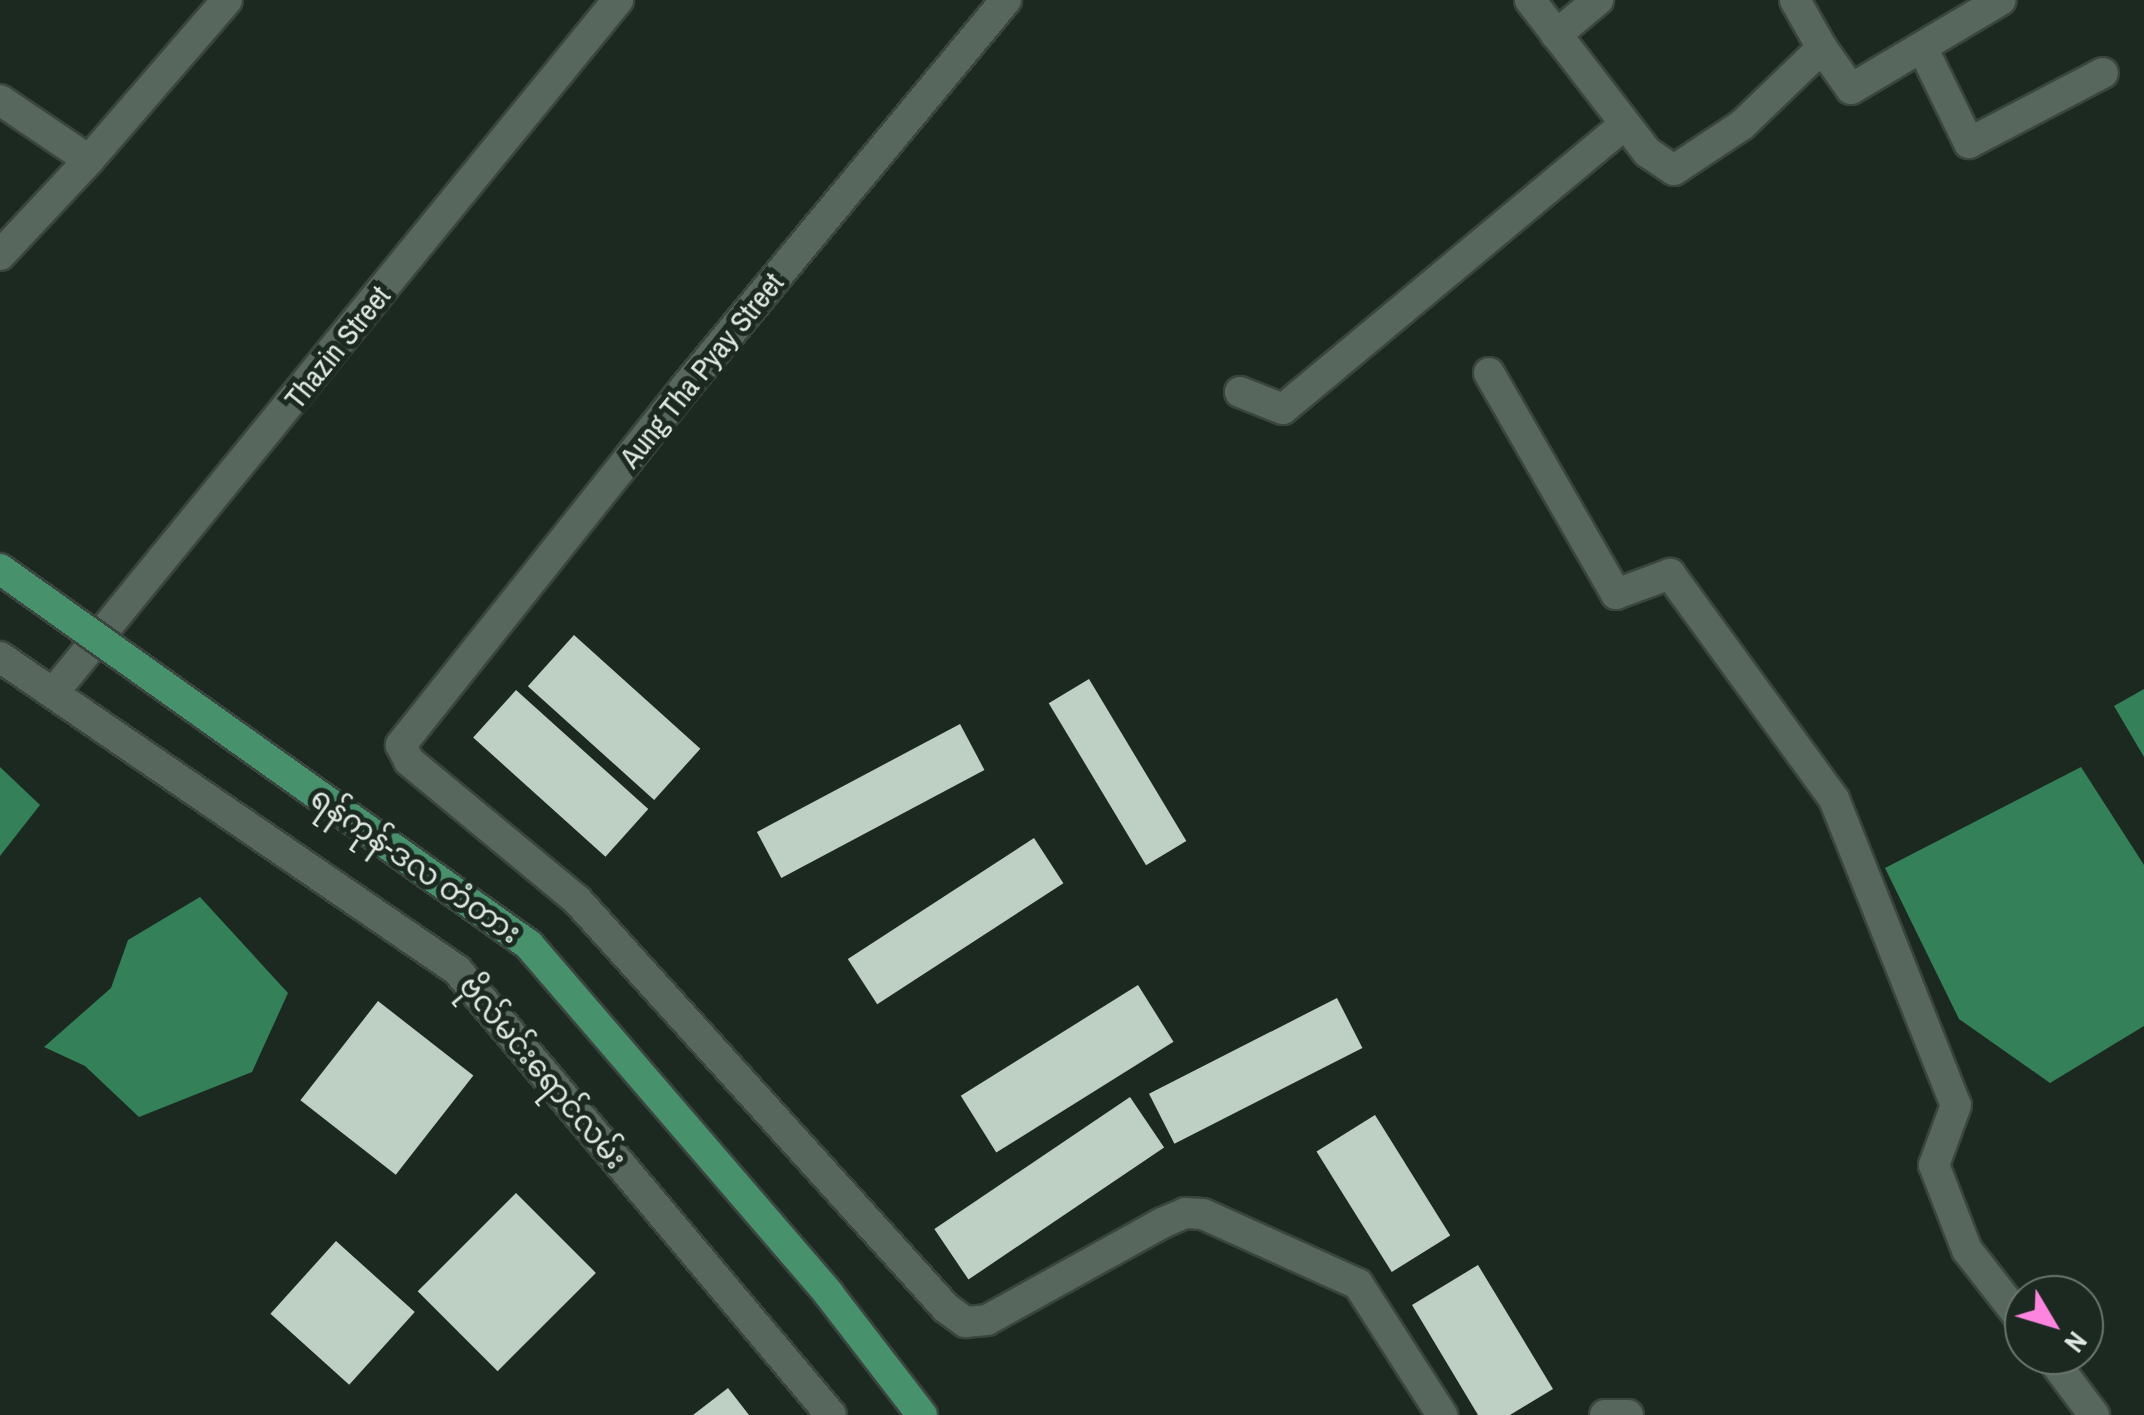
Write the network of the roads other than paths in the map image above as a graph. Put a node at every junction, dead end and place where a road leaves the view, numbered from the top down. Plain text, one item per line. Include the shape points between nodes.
1 (227, 0) edge
2 (618, 0) edge
3 (1006, 0) edge
4 (1530, 0) edge
5 (1598, 0) edge
6 (1795, 0) edge
7 (2001, 0) edge
8 (1556, 35) junction
9 (1922, 47) junction
10 (1822, 48) junction
11 (2103, 73) dead end
12 (0, 100) edge
13 (1626, 124) junction
14 (89, 160) junction
15 (0, 255) edge
16 (1489, 372) dead end
17 (1240, 392) dead end
18 (0, 569) edge
19 (0, 656) edge
20 (54, 692) junction
21 (2004, 1297) edge
22 (2064, 1375) edge
23 (831, 1415) edge
24 (922, 1415) edge
25 (1442, 1415) edge
26 (1605, 1415) edge
27 (1628, 1415) edge
28 (2094, 1415) edge

1 - 14 street
2 - 20 street, Thazin Street
3 - 25 street, Aung Tha Pyay Street via 401,745 409,760 577,900 965,1322 987,1320 1162,1223 1203,1214 1358,1284
4 - 8 street
5 - 8 street
6 - 10 street
7 - 9 street
8 - 13 street
9 - 10 street via 1850,89
9 - 11 street via 1968,143
10 - 13 street via 1742,126 1674,170 1647,152
12 - 14 street
13 - 17 street via 1283,408
14 - 15 street
16 - 21 street via 1616,594 1670,574 1834,799 1956,1104 1934,1165 1967,1250
18 - 24 main road, ရန်ကုန်-ဒလ တံတား, bridge via 528,945 828,1293
19 - 20 street, ဗိုလ်မင်းရောင်လမ်း
20 - 23 street, ဗိုလ်မင်းရောင်လမ်း via 457,970
22 - 28 street
26 - 27 street

